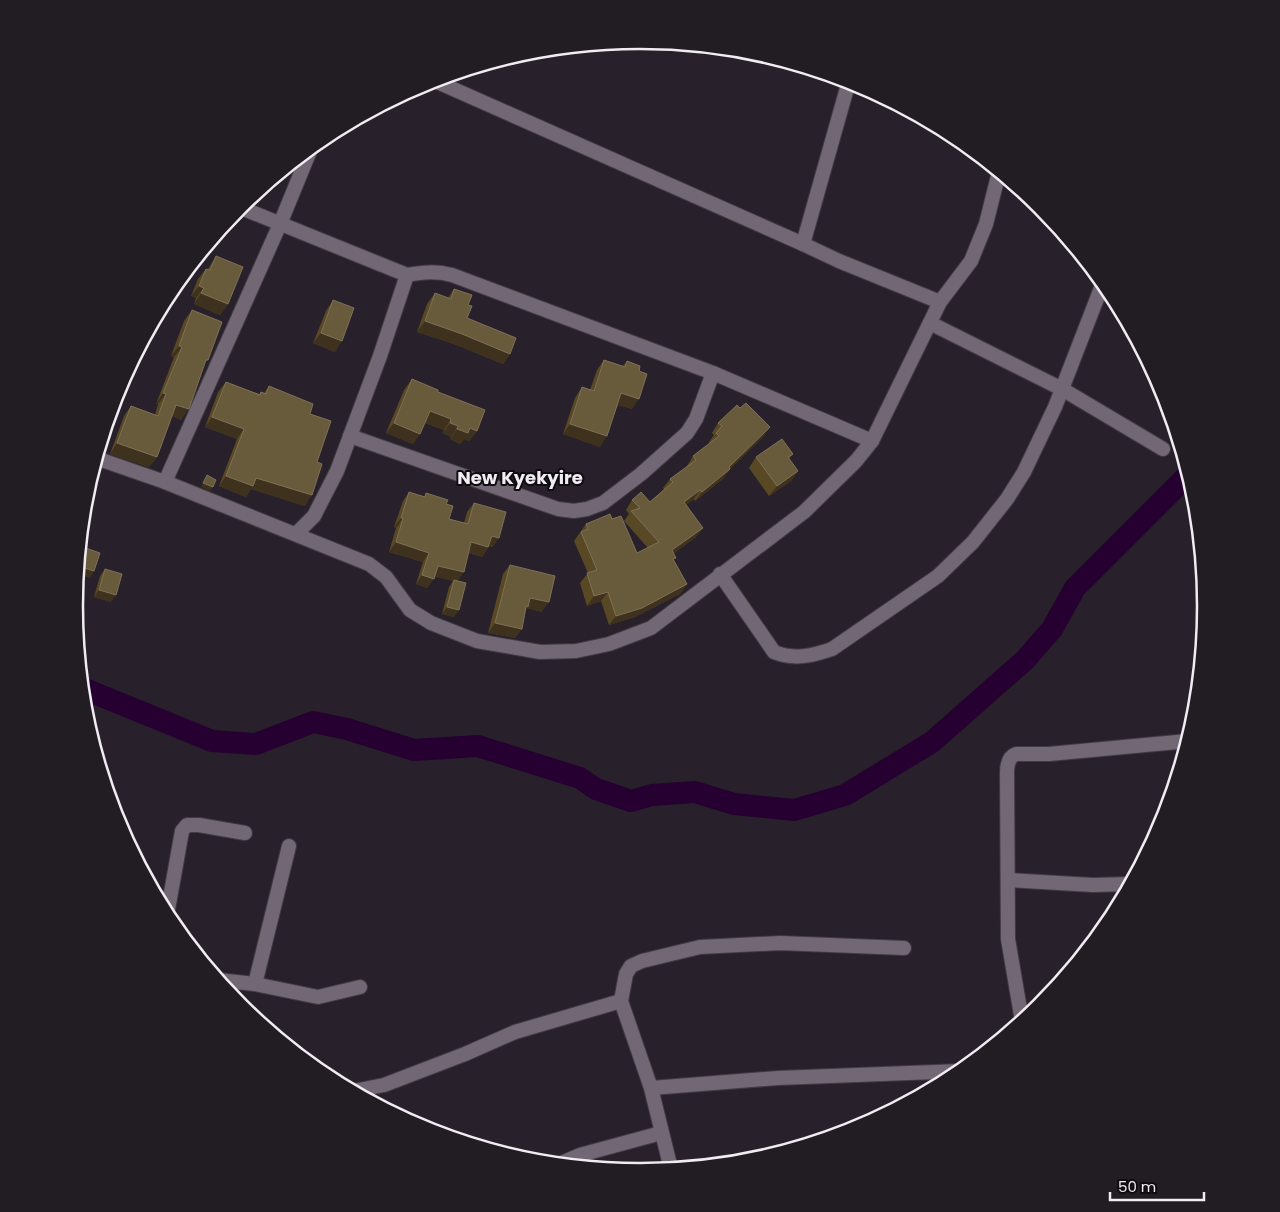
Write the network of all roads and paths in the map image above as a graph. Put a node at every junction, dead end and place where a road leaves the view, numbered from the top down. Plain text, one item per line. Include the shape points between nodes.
1 (443, 85) edge
2 (847, 89) edge
3 (306, 160) edge
4 (997, 179) edge
5 (248, 211) edge
6 (280, 224) junction
7 (803, 244) junction
8 (408, 275) junction
9 (1100, 291) edge
10 (940, 302) junction
11 (930, 323) junction
12 (713, 373) junction
13 (1062, 389) junction
14 (350, 436) junction
15 (872, 441) junction
16 (1163, 449) dead end
17 (102, 460) edge
18 (165, 482) junction
19 (296, 534) junction
20 (720, 574) junction
21 (1180, 742) edge
22 (245, 833) dead end
23 (289, 846) dead end
24 (1008, 880) junction
25 (1123, 884) edge
26 (169, 904) edge
27 (904, 948) dead end
28 (229, 981) edge
29 (255, 984) junction
30 (360, 987) dead end
31 (621, 1001) junction
32 (1021, 1012) edge
33 (946, 1072) edge
34 (651, 1088) junction
35 (363, 1090) edge
36 (661, 1132) junction
37 (573, 1159) edge
38 (669, 1162) edge

1 - 7 street
2 - 7 street
3 - 6 street
4 - 10 street via 986,224 971,261
5 - 6 street
6 - 8 street
6 - 18 street
7 - 10 street
8 - 12 street via 439,272 452,275
8 - 14 street
9 - 13 street
10 - 11 street
11 - 13 street
11 - 15 street
12 - 14 street via 696,419 687,432 641,474 603,503 587,509 558,508
12 - 15 street
13 - 16 street
13 - 20 street via 1024,472 973,542 938,576 832,649 800,657 774,652
14 - 19 street via 337,471 314,516
15 - 20 street via 804,512
17 - 18 street
18 - 19 street
19 - 20 street via 369,564 386,577 410,610 431,623 477,641 540,652 609,644 651,628
21 - 24 street via 1012,756 1007,764
22 - 26 street via 187,825 182,831
23 - 29 street
24 - 25 street
24 - 32 street via 1008,939
27 - 31 street via 780,943 700,948 631,966 626,974
28 - 29 street
29 - 30 street via 318,997
31 - 34 street
31 - 35 street via 515,1032 384,1085
33 - 34 street via 778,1078
34 - 36 street
36 - 37 street
36 - 38 street

